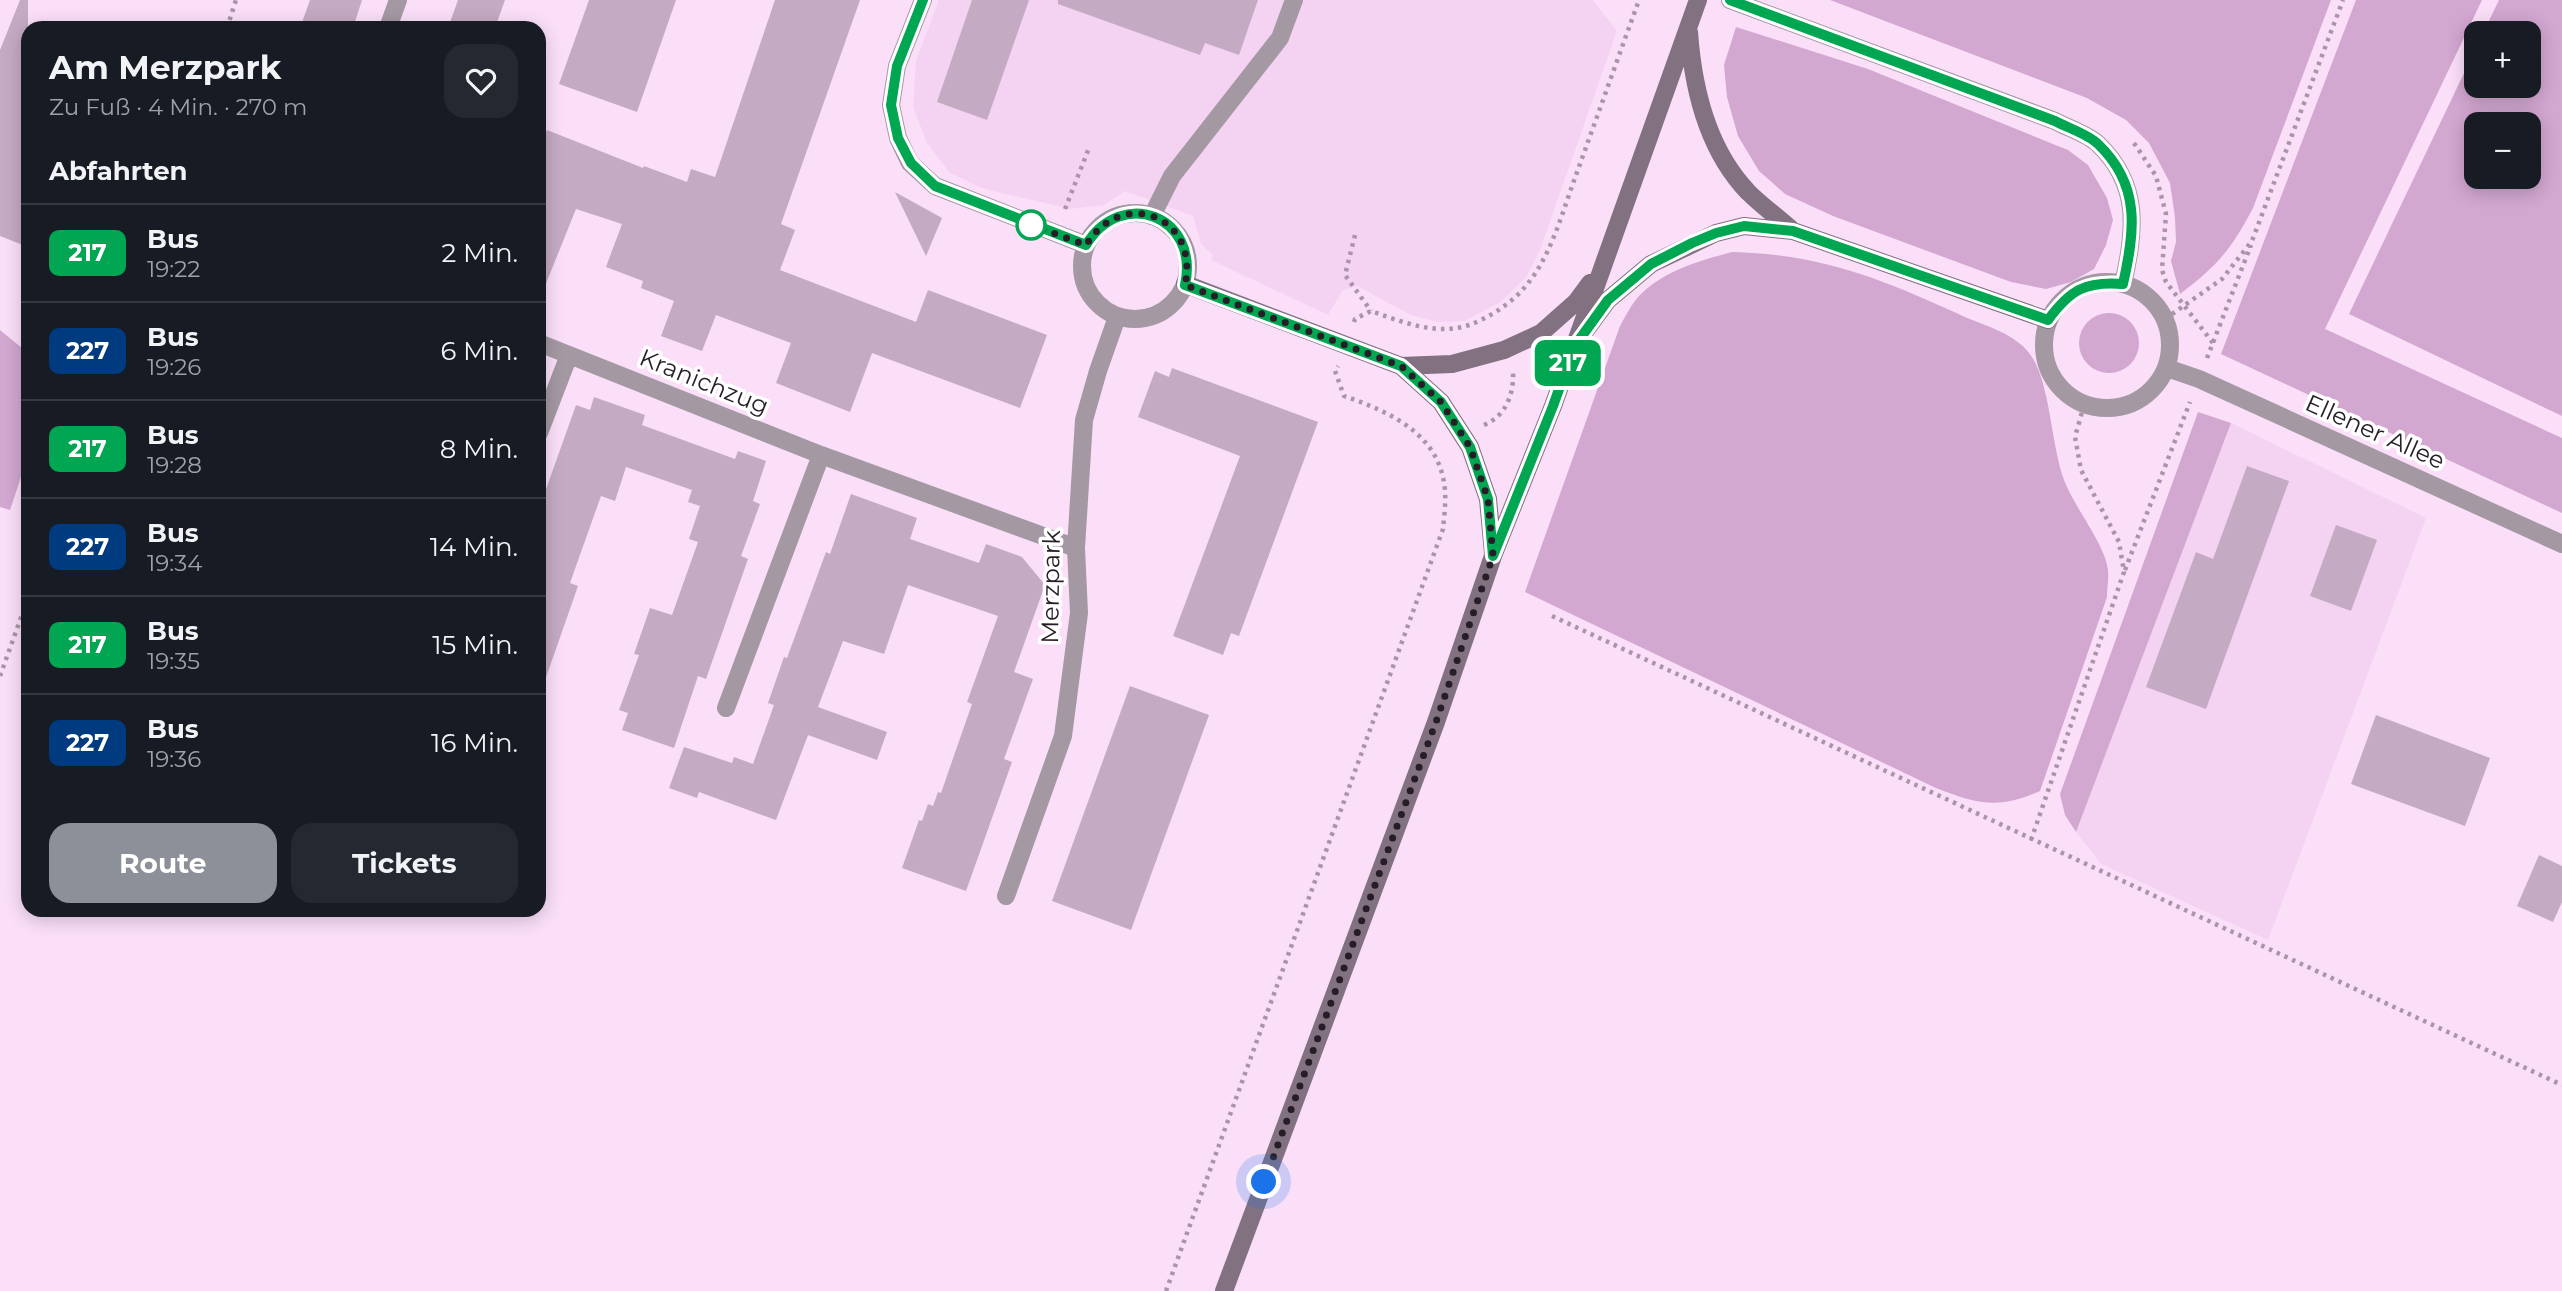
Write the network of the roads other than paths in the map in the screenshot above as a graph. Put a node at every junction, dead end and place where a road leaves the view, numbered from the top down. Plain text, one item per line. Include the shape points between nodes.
1 (398, 0) edge
2 (923, 0) edge
3 (1294, 0) edge
4 (1698, 0) edge
5 (1730, 0) edge
6 (390, 21) edge
7 (1688, 24) junction
8 (1152, 216) junction
9 (1793, 231) junction
10 (1086, 245) junction
11 (1604, 262) junction
12 (2123, 284) junction
13 (1185, 285) junction
14 (1117, 317) junction
15 (2048, 320) junction
16 (546, 346) edge
17 (1574, 347) junction
18 (569, 355) junction
19 (1401, 366) junction
20 (2166, 368) junction
21 (546, 415) edge
22 (821, 455) junction
23 (2562, 544) edge
24 (1076, 548) junction
25 (1493, 556) junction
26 (726, 708) dead end
27 (1006, 895) dead end
28 (1224, 1291) edge

1 - 6 street
2 - 10 street via 897,66 891,105 898,138 911,163 935,186
3 - 8 street via 1280,38 1172,176
4 - 7 main road
5 - 12 street via 2055,121 2097,142 2124,177 2134,224
7 - 9 main road via 1692,73 1703,116 1724,162 1748,191
7 - 11 main road
8 - 10 street via 1121,214 1094,231
8 - 13 street via 1179,236 1189,268
9 - 15 main road
9 - 17 main road via 1744,226 1704,238 1651,264 1608,300
10 - 14 street via 1083,279 1102,309
11 - 17 main road
11 - 19 main road via 1576,302 1541,333 1452,364
12 - 15 street via 2101,282 2080,288 2062,301
12 - 20 street via 2141,291 2165,319 2170,335
13 - 14 street via 1165,311 1150,318
13 - 19 main road
14 - 24 street, Merzpark via 1084,420
15 - 20 street via 2044,344 2048,369 2062,390 2084,405 2108,409 2133,403 2153,389
16 - 18 street, Kranichzug
17 - 25 main road
18 - 21 street
18 - 22 street, Kranichzug
19 - 25 main road via 1441,402 1464,434 1488,499
20 - 23 street, Ellener Allee
22 - 24 street, Kranichzug
22 - 26 street
24 - 27 street, Merzpark via 1079,613 1063,736
25 - 28 main road via 1436,722

